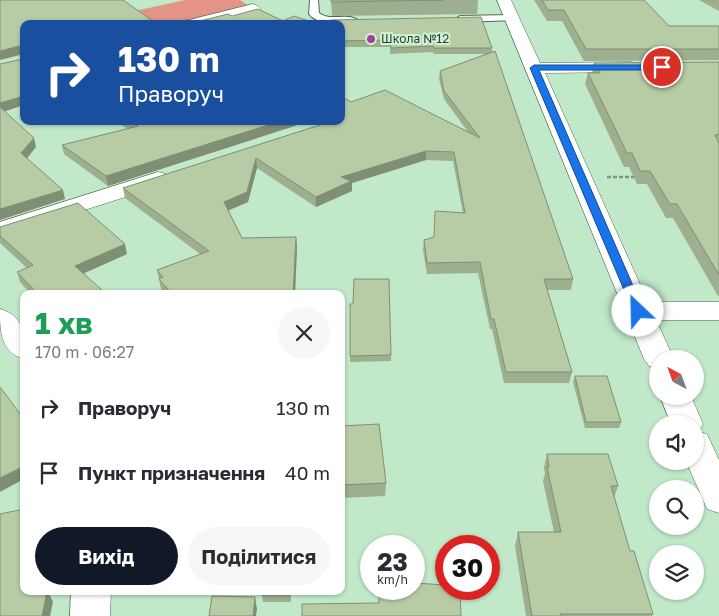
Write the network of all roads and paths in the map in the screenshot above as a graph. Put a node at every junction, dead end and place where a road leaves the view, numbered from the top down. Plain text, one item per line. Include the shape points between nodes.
1 (314, 0) edge
2 (504, 0) edge
3 (253, 9) edge
4 (513, 18) junction
5 (454, 19) edge
6 (208, 20) edge
7 (366, 20) edge
8 (534, 68) junction
9 (644, 68) edge
10 (177, 173) edge
11 (579, 177) junction
12 (637, 177) edge
13 (0, 230) edge
14 (638, 311) junction
15 (719, 311) edge
16 (0, 318) edge
17 (20, 344) edge
18 (655, 350) edge
19 (704, 464) edge
20 (719, 499) edge
21 (91, 595) edge
22 (90, 616) edge

1 - 7 lane via 315,16 321,20
2 - 4 street
3 - 6 street
4 - 5 lane
4 - 8 street
8 - 9 street
8 - 11 street
10 - 13 street
11 - 12 path
11 - 14 street
14 - 15 street
14 - 18 street
16 - 17 street
19 - 20 street
21 - 22 street

